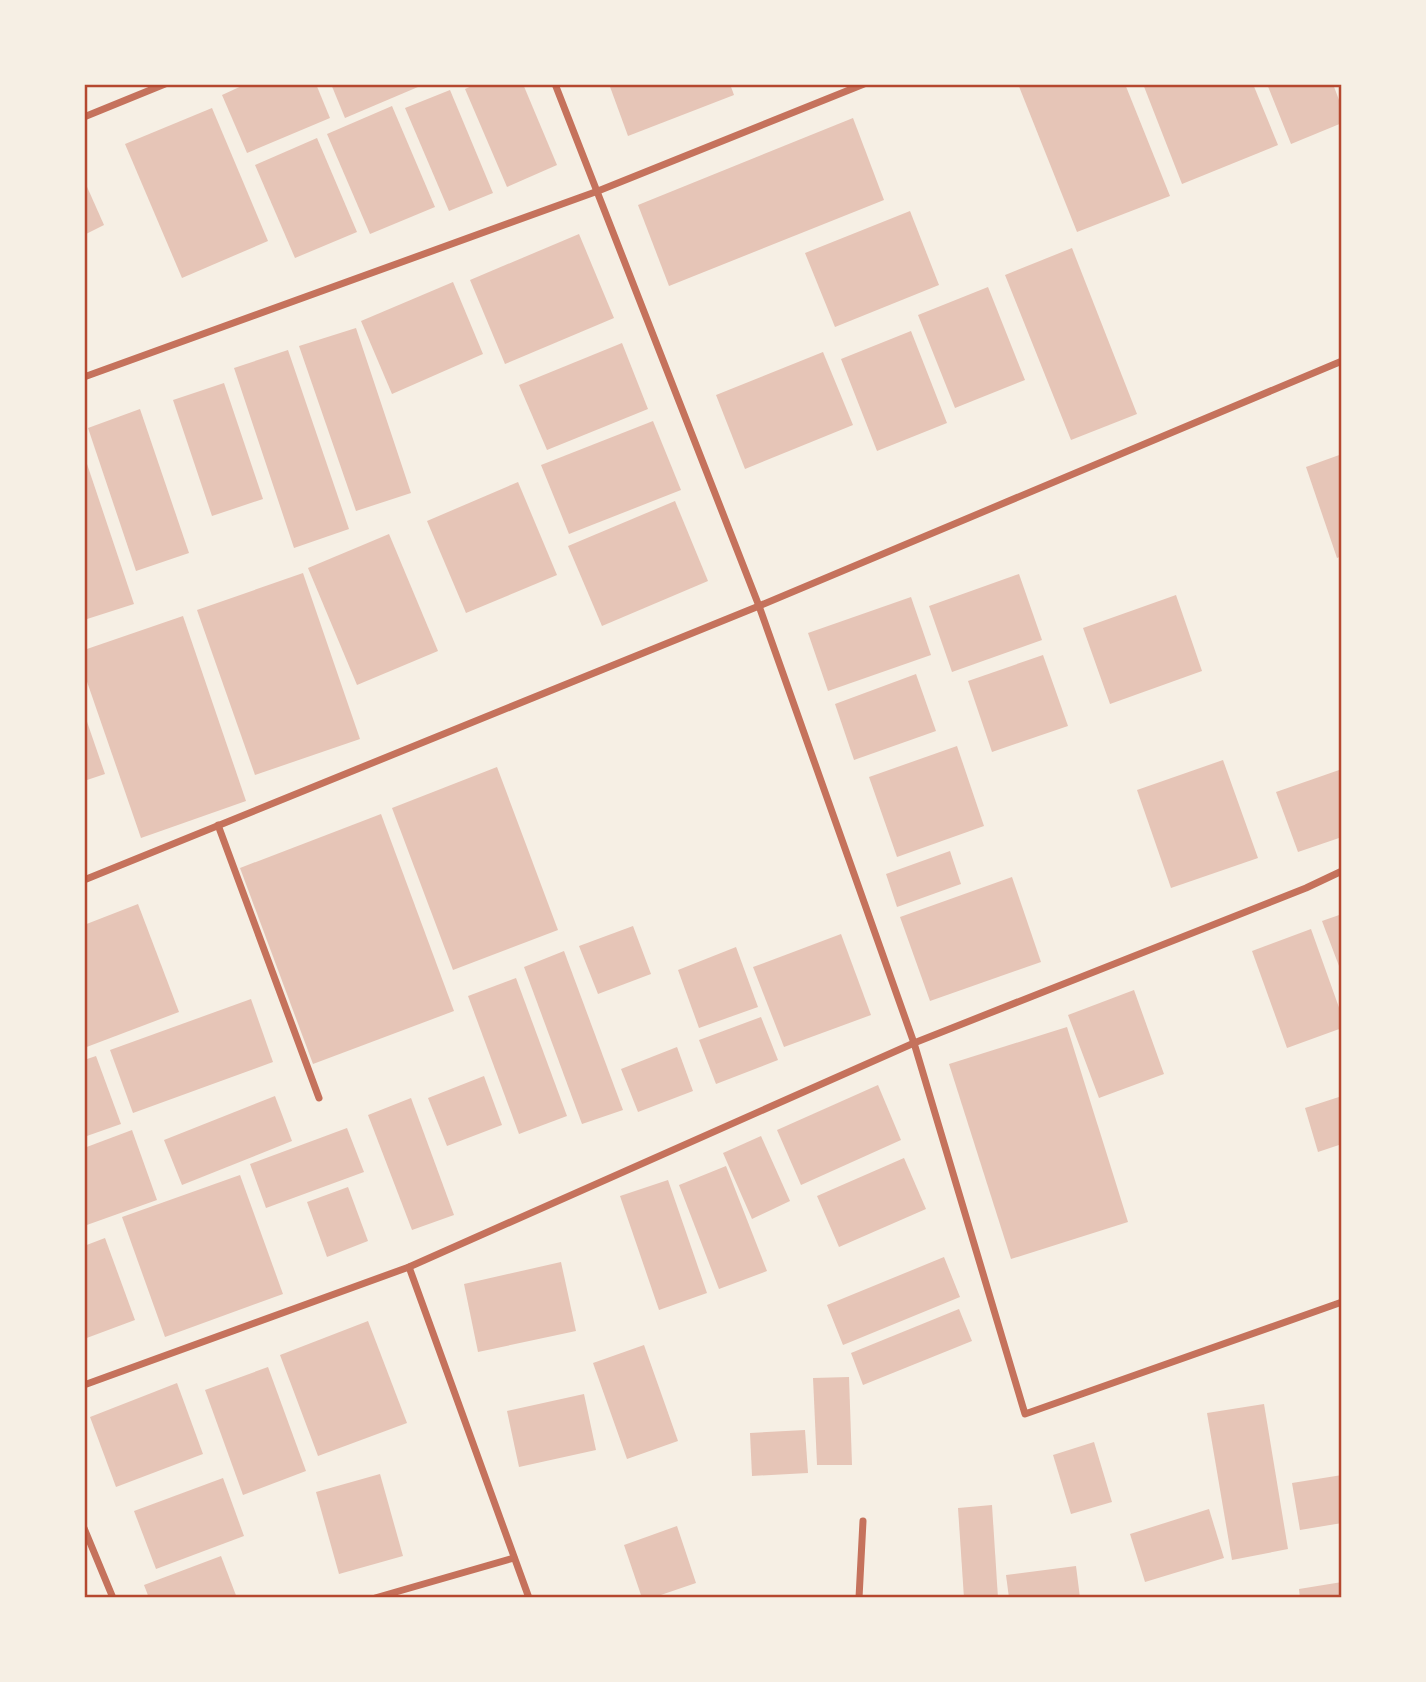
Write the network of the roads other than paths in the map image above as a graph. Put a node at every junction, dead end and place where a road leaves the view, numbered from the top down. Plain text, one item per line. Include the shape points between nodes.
1 (165, 84) edge
2 (555, 84) edge
3 (864, 84) edge
4 (84, 117) edge
5 (598, 191) junction
6 (1342, 361) edge
7 (84, 377) edge
8 (759, 606) junction
9 (218, 825) junction
10 (1342, 871) edge
11 (84, 880) edge
12 (914, 1043) junction
13 (319, 1098) dead end
14 (409, 1267) junction
15 (1342, 1302) edge
16 (84, 1385) edge
17 (863, 1521) dead end
18 (84, 1528) edge
19 (514, 1558) junction
20 (113, 1598) edge
21 (375, 1598) edge
22 (529, 1598) edge
23 (859, 1598) edge

1 - 4 street
2 - 5 street
3 - 5 street
5 - 7 street
5 - 8 street
6 - 8 street
8 - 9 street
8 - 12 street
9 - 11 street
9 - 13 street
10 - 12 street
12 - 14 street
12 - 15 street via 1025,1414
14 - 16 street
14 - 19 street
17 - 23 street
18 - 20 street
19 - 21 street
19 - 22 street

